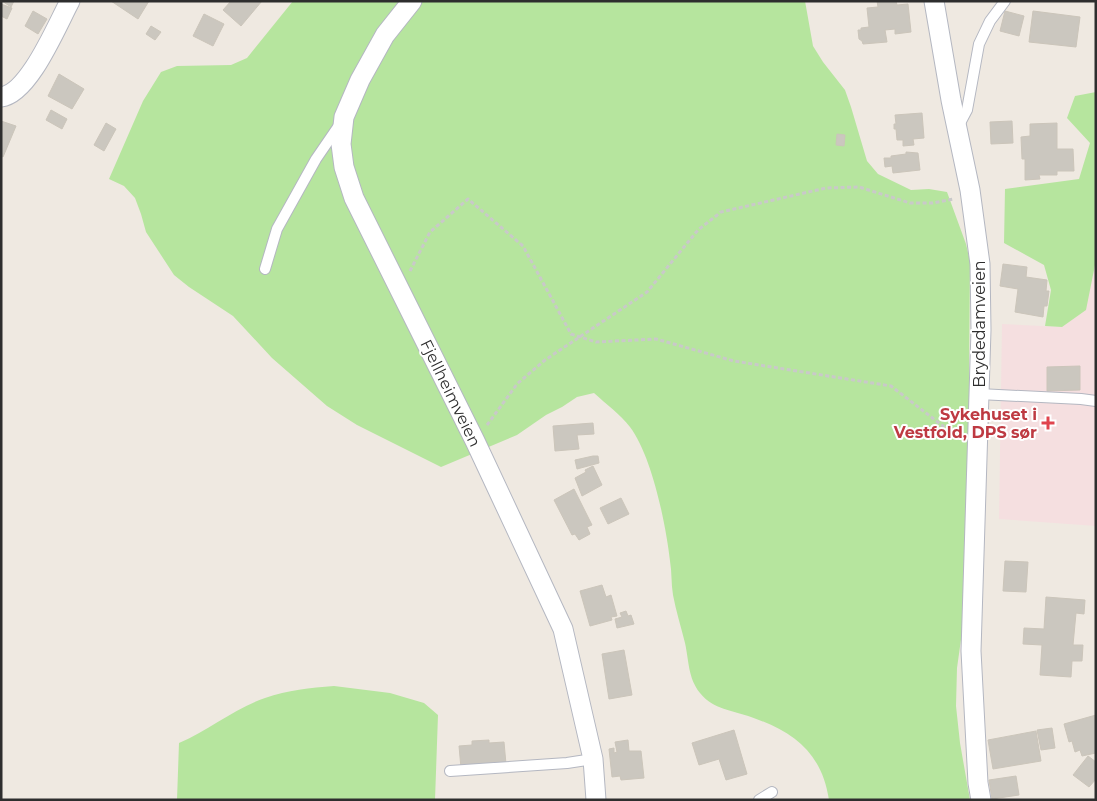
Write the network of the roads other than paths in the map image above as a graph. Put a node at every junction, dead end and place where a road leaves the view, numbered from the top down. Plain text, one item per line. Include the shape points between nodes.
1 (70, 1) edge
2 (412, 1) edge
3 (934, 1) edge
4 (1005, 1) edge
5 (1, 97) edge
6 (344, 117) junction
7 (957, 128) junction
8 (265, 269) dead end
9 (979, 394) junction
10 (1096, 401) edge
11 (593, 758) junction
12 (450, 771) dead end
13 (772, 792) dead end
14 (596, 800) edge
15 (758, 800) edge
16 (981, 800) edge

1 - 5 street via 30,76 18,89
2 - 6 street, Fjellheimveien via 385,35
3 - 7 street, Brydedamveien
4 - 7 lane via 979,44 967,110
6 - 8 lane via 277,229
6 - 11 street, Fjellheimveien via 344,168 354,198 475,441 563,629
7 - 9 street, Brydedamveien via 971,195 980,264
9 - 10 lane
9 - 16 street, Brydedamveien via 971,651
11 - 12 lane
11 - 14 street, Fjellheimveien
13 - 15 lane

